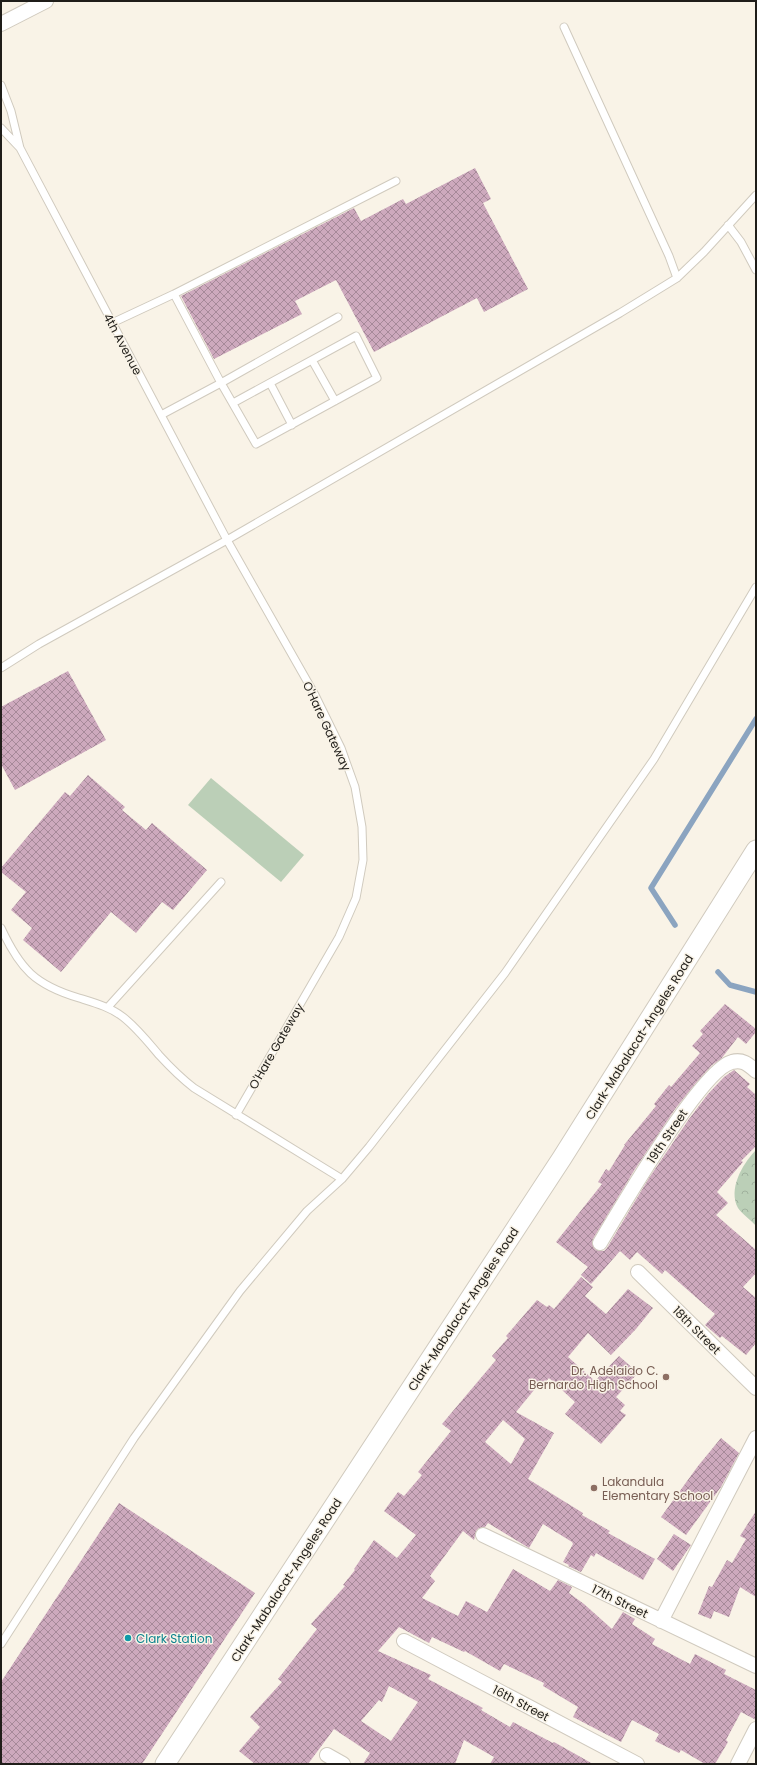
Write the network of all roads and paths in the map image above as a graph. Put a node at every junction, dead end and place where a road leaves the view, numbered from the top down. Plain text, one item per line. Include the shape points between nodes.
1 (46, 1) edge
2 (1, 24) edge
3 (564, 26) dead end
4 (1, 85) edge
5 (1, 128) edge
6 (20, 148) junction
7 (396, 181) dead end
8 (756, 195) edge
9 (728, 225) junction
10 (756, 270) edge
11 (677, 278) junction
12 (174, 294) junction
13 (338, 317) dead end
14 (112, 323) junction
15 (312, 360) junction
16 (221, 382) junction
17 (270, 383) junction
18 (334, 401) junction
19 (233, 403) junction
20 (161, 415) junction
21 (292, 425) junction
22 (227, 540) junction
23 (756, 587) edge
24 (1, 668) edge
25 (756, 850) edge
26 (221, 882) dead end
27 (1, 928) edge
28 (108, 1008) junction
29 (756, 1071) edge
30 (236, 1114) junction
31 (342, 1179) junction
32 (600, 1243) dead end
33 (638, 1272) dead end
34 (756, 1388) edge
35 (756, 1438) edge
36 (484, 1535) dead end
37 (661, 1621) junction
38 (404, 1641) dead end
39 (1, 1644) edge
40 (756, 1666) edge
41 (756, 1729) edge
42 (327, 1755) dead end
43 (165, 1764) edge
44 (343, 1764) edge
45 (637, 1764) edge
46 (738, 1764) edge

1 - 2 street
3 - 11 lane
4 - 6 lane, 4th Avenue
5 - 6 lane, 4th Avenue
6 - 14 lane, 4th Avenue
7 - 12 lane
8 - 9 lane
9 - 10 lane via 742,242
9 - 11 lane
11 - 22 lane
12 - 14 lane
12 - 16 lane
13 - 16 lane
14 - 20 lane, 4th Avenue
15 - 17 lane
15 - 18 lane
15 - 18 lane via 356,336 377,378
16 - 19 lane
16 - 20 lane
17 - 19 lane
17 - 21 lane
18 - 21 lane
19 - 21 lane via 256,444
20 - 22 lane, 4th Avenue
22 - 24 lane via 39,644
22 - 30 lane, O'Hare Gateway via 315,695 341,748 355,787 362,827 363,860 356,898 339,937
23 - 31 lane via 654,759 505,973
25 - 43 main road, Clark-Mabalacat-Angeles Road via 562,1158
26 - 28 lane
27 - 28 lane via 11,949 32,976 54,990
28 - 30 lane via 124,1017 143,1035 175,1073
29 - 32 street, 19th Street via 744,1061 731,1062 720,1068 684,1110 645,1168
30 - 31 lane
31 - 39 lane via 307,1211 240,1290 134,1438
33 - 34 street, 18th Street
35 - 37 street
36 - 37 street, 17th Street
37 - 40 street, 17th Street
38 - 45 street, 16th Street
41 - 46 street
42 - 44 street

